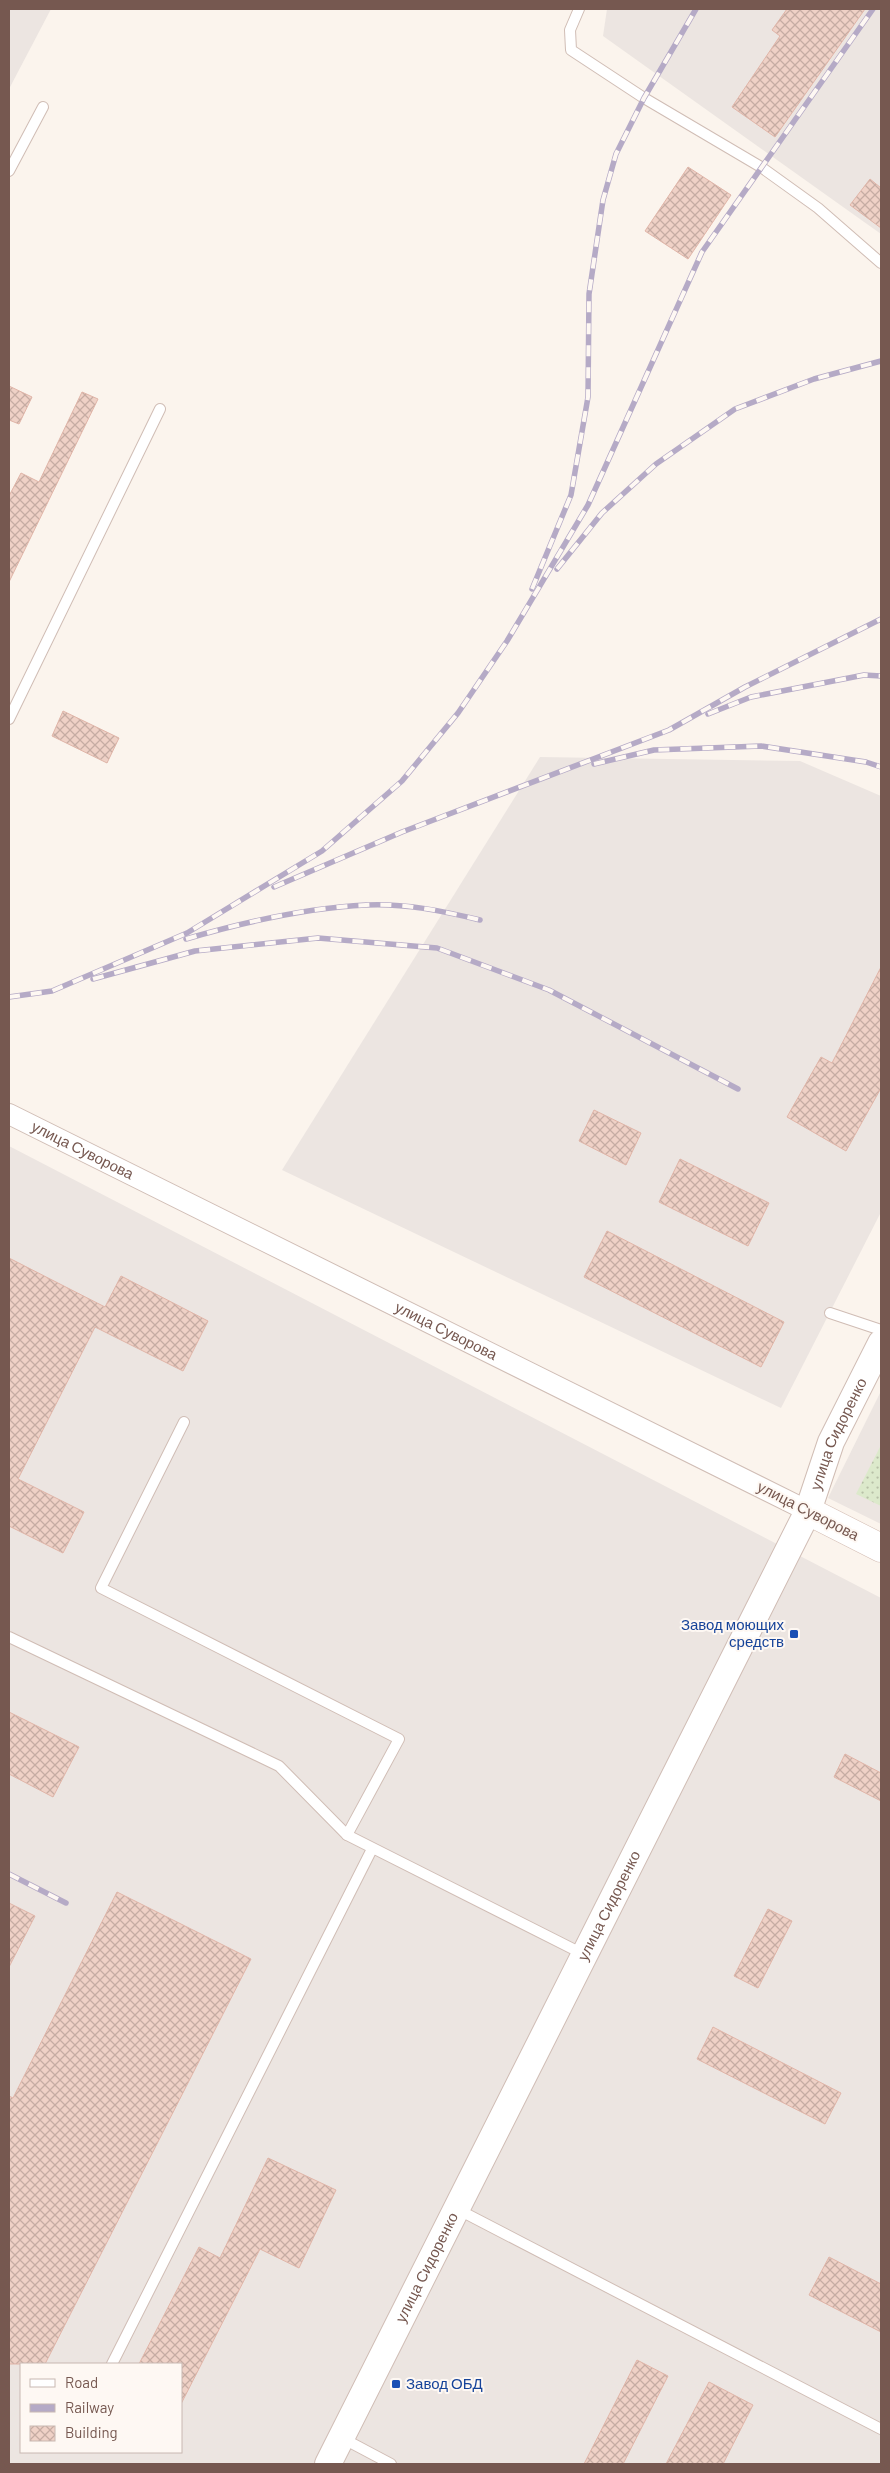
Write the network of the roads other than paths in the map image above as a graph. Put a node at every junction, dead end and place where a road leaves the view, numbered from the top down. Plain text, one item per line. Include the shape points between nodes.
1 (579, 9) edge
2 (43, 107) dead end
3 (9, 171) edge
4 (881, 263) edge
5 (160, 410) dead end
6 (9, 719) edge
7 (9, 1114) edge
8 (830, 1313) dead end
9 (881, 1330) edge
10 (881, 1343) edge
11 (184, 1422) dead end
12 (808, 1512) junction
13 (881, 1548) edge
14 (9, 1636) edge
15 (347, 1836) junction
16 (372, 1849) junction
17 (586, 1956) junction
18 (457, 2209) junction
19 (113, 2363) edge
20 (881, 2429) edge
21 (341, 2438) junction
22 (328, 2464) edge
23 (391, 2464) edge

1 - 4 lane via 570,30 571,50 761,168 818,208
2 - 3 lane
5 - 6 lane
7 - 12 street, улица Суворова
8 - 9 lane
10 - 12 street, улица Сидоренко via 830,1442
11 - 15 lane via 101,1588 398,1738
12 - 13 main road, улица Суворова
12 - 17 street, улица Сидоренко
14 - 15 lane via 279,1766
15 - 16 lane
16 - 17 lane
16 - 19 lane
17 - 18 street, улица Сидоренко
18 - 20 lane
18 - 21 street, улица Сидоренко
21 - 22 street, улица Сидоренко
21 - 23 lane

